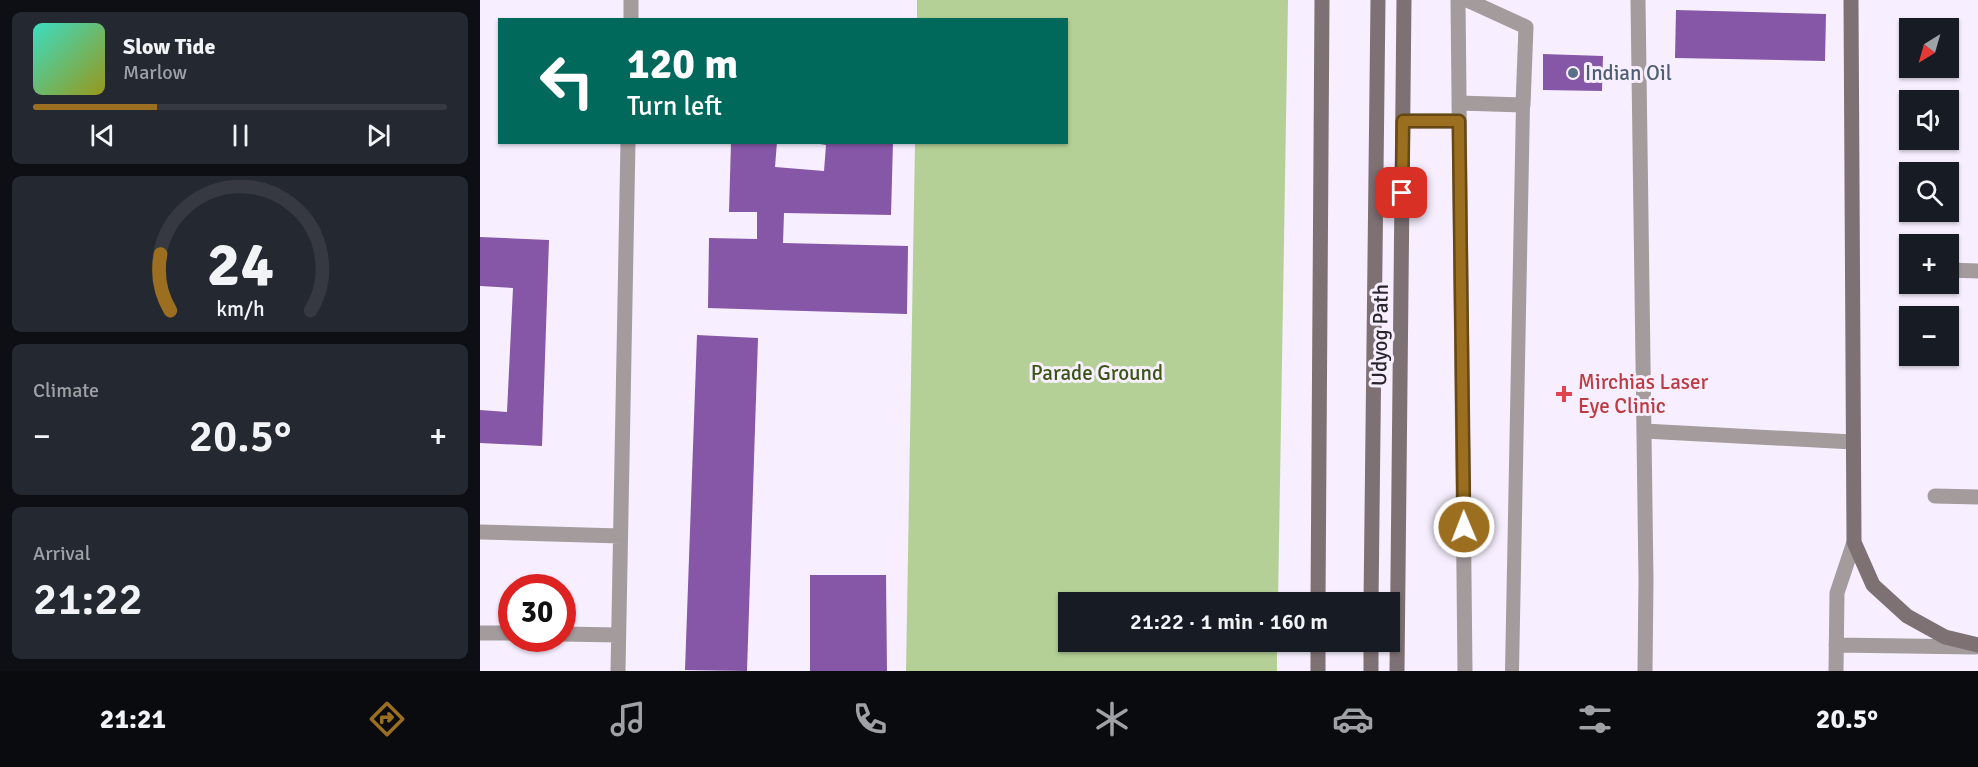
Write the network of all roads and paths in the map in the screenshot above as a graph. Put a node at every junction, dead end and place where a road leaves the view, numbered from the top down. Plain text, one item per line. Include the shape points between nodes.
1 (631, 0) edge
2 (1322, 0) edge
3 (1378, 0) edge
4 (1404, 0) edge
5 (1458, 0) edge
6 (1467, 0) edge
7 (1638, 0) edge
8 (1851, 0) edge
9 (631, 18) edge
10 (1459, 104) junction
11 (1523, 105) junction
12 (1403, 121) junction
13 (1459, 121) junction
14 (628, 144) edge
15 (1959, 270) edge
16 (1978, 271) edge
17 (1644, 431) junction
18 (1853, 442) junction
19 (1935, 496) dead end
20 (1978, 497) edge
21 (480, 532) edge
22 (620, 536) junction
23 (1854, 542) junction
24 (1318, 592) edge
25 (1371, 592) edge
26 (480, 633) edge
27 (498, 633) edge
28 (576, 634) edge
29 (618, 635) junction
30 (1836, 645) junction
31 (1978, 646) edge
32 (1318, 652) edge
33 (1371, 652) edge
34 (618, 671) edge
35 (1318, 671) edge
36 (1371, 671) edge
37 (1397, 671) edge
38 (1465, 671) edge
39 (1512, 671) edge
40 (1645, 671) edge
41 (1836, 671) edge

1 - 9 street
2 - 24 street
3 - 25 street, Udyog Path
4 - 12 street, Udyog Path
5 - 10 street
6 - 11 street via 1526,27
7 - 17 street
8 - 18 street
10 - 11 street
10 - 13 street
11 - 39 lane
12 - 13 street
12 - 37 street, Udyog Path
13 - 38 street
14 - 22 street
15 - 16 street
17 - 18 street
17 - 40 street
18 - 23 street
19 - 20 street
21 - 22 street
22 - 29 street
23 - 30 street via 1837,593
23 - 31 street via 1874,585 1908,616 1945,636
26 - 27 street
28 - 29 street
29 - 34 street
30 - 31 street
30 - 41 street
32 - 35 street
33 - 36 street

